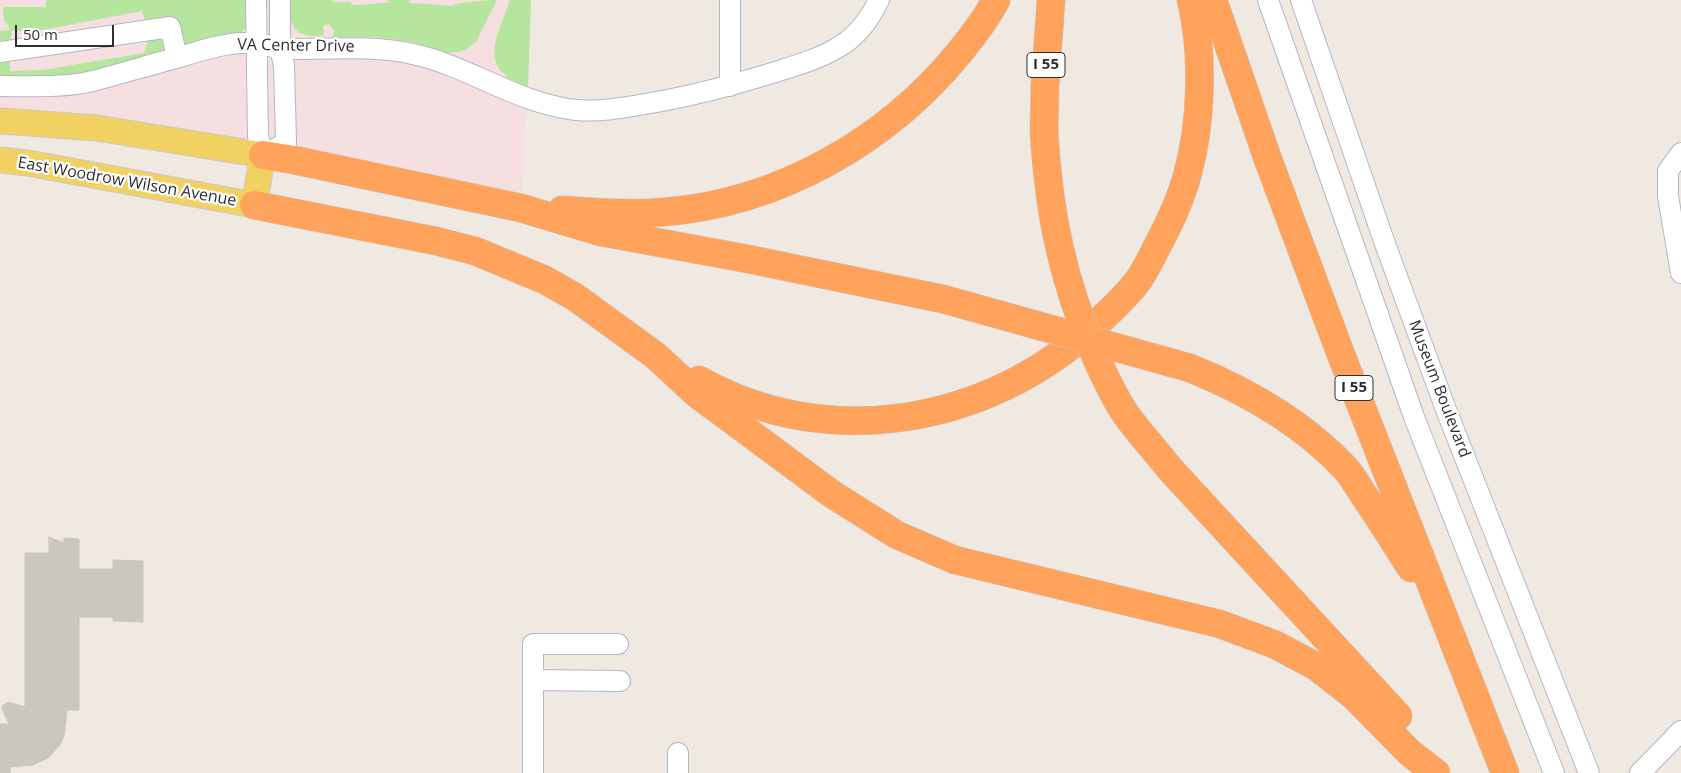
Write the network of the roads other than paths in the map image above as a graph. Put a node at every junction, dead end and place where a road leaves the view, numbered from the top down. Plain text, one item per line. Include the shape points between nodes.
1 (256, 0) edge
2 (280, 0) edge
3 (730, 0) edge
4 (879, 0) edge
5 (996, 0) edge
6 (1051, 0) edge
7 (1191, 0) edge
8 (1213, 0) edge
9 (1268, 0) edge
10 (1301, 0) edge
11 (256, 43) junction
12 (280, 49) junction
13 (1319, 51) junction
14 (0, 52) edge
15 (177, 57) junction
16 (1289, 61) junction
17 (0, 86) edge
18 (730, 86) junction
19 (0, 121) edge
20 (1681, 153) edge
21 (263, 155) junction
22 (0, 160) edge
23 (254, 205) junction
24 (521, 208) junction
25 (1384, 241) junction
26 (1355, 252) junction
27 (1681, 273) edge
28 (656, 356) junction
29 (1445, 406) junction
30 (1414, 417) junction
31 (1508, 566) junction
32 (1478, 578) junction
33 (1450, 634) junction
34 (618, 644) dead end
35 (533, 680) junction
36 (620, 681) dead end
37 (1681, 731) edge
38 (533, 773) edge
39 (1437, 773) edge
40 (1505, 773) edge
41 (1554, 773) edge
42 (1589, 773) edge
43 (1640, 773) edge

1 - 11 street
2 - 12 street
3 - 18 street
4 - 18 street, VA Center Drive via 867,23 838,48 812,60
5 - 24 highway via 974,35 926,91 861,143 794,179 718,204 665,212
6 - 39 highway, I 55, bridge via 1045,85 1047,179 1054,228 1066,276 1104,374 1126,415 1170,469 1394,710
7 - 28 highway via 1200,90 1195,137 1177,206 1137,282 1070,348 1029,375 985,397 916,416 877,420 838,420 757,406 718,390
8 - 33 highway, I 55 via 1333,334
9 - 16 street, Museum Boulevard
10 - 13 street, Museum Boulevard
11 - 12 street, VA Center Drive
11 - 15 street, VA Center Drive via 217,46
11 - 21 street via 258,136
12 - 18 street, VA Center Drive via 358,47 429,58 516,94 576,110 616,109
12 - 21 street via 284,65 286,143
13 - 16 street
13 - 25 street, Museum Boulevard
14 - 15 street via 170,27
15 - 17 street, VA Center Drive via 90,81
16 - 26 street, Museum Boulevard
19 - 21 main road via 97,128
20 - 27 street via 1668,170 1668,196
21 - 23 main road
21 - 24 highway
22 - 23 main road, East Woodrow Wilson Avenue
23 - 28 highway via 436,241 507,263 575,297
24 - 33 highway, bridge via 601,232 943,299 1190,368 1222,381 1270,408 1308,435 1346,470 1385,526
25 - 26 street
25 - 29 street, Museum Boulevard
26 - 30 street, Museum Boulevard
28 - 39 highway via 697,394 800,471 897,535 955,560 1220,624 1276,645 1317,667 1354,696 1410,753
29 - 30 street
29 - 31 street, Museum Boulevard
30 - 32 street, Museum Boulevard
31 - 32 street
31 - 42 street, Museum Boulevard
32 - 41 street, Museum Boulevard
33 - 40 highway, I 55
34 - 35 street via 533,644
35 - 36 street
35 - 38 street
37 - 43 street

